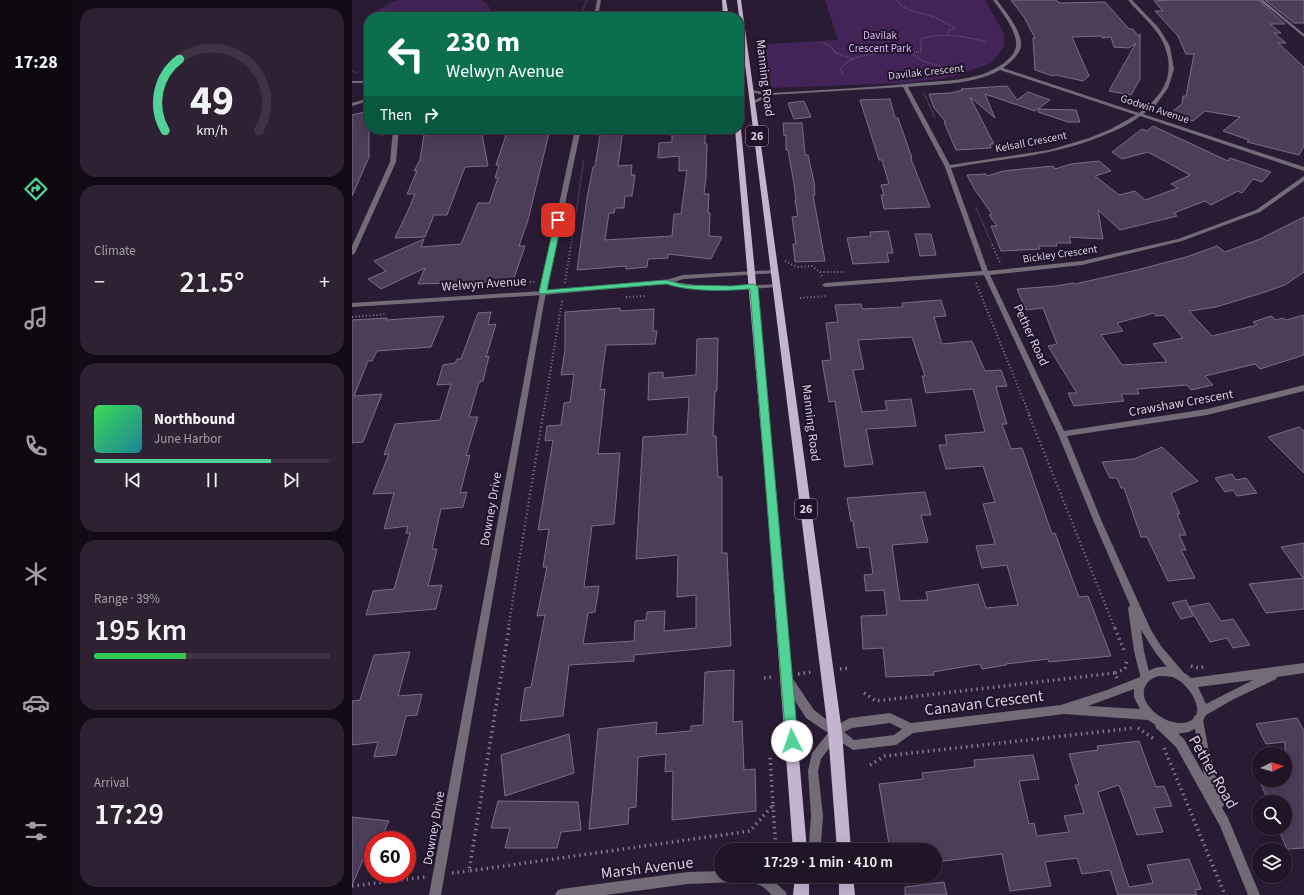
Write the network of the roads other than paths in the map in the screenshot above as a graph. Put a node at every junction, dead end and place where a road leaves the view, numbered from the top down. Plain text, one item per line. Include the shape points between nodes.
1 (599, 0) edge
2 (724, 0) edge
3 (739, 0) edge
4 (995, 0) edge
5 (1130, 0) edge
6 (1261, 0) edge
7 (597, 12) edge
8 (725, 12) edge
9 (741, 12) edge
10 (1304, 36) edge
11 (744, 38) edge
12 (1000, 68) junction
13 (352, 82) edge
14 (364, 82) edge
15 (905, 86) junction
16 (751, 91) junction
17 (770, 94) junction
18 (364, 101) edge
19 (753, 102) junction
20 (352, 105) edge
21 (1141, 115) junction
22 (396, 134) edge
23 (577, 134) edge
24 (739, 134) edge
25 (948, 167) junction
26 (1304, 169) edge
27 (1304, 178) edge
28 (352, 253) edge
29 (775, 272) junction
30 (753, 273) junction
31 (986, 273) junction
32 (666, 282) junction
33 (777, 285) junction
34 (825, 285) road end
35 (754, 287) junction
36 (543, 292) junction
37 (352, 305) edge
38 (1304, 388) edge
39 (1062, 434) junction
40 (1131, 597) junction
41 (1304, 668) edge
42 (1280, 672) junction
43 (1181, 676) junction
44 (787, 677) junction
45 (1143, 679) junction
46 (1190, 683) junction
47 (1060, 710) junction
48 (1200, 716) junction
49 (1152, 718) junction
50 (911, 728) junction
51 (835, 732) junction
52 (1224, 822) junction
53 (799, 843) edge
54 (815, 843) edge
55 (843, 843) edge
56 (714, 877) edge
57 (767, 883) edge
58 (802, 883) edge
59 (846, 883) edge
60 (435, 895) edge
61 (562, 895) edge
62 (780, 895) edge
63 (801, 895) edge
64 (847, 895) edge
65 (1254, 895) edge

1 - 7 street
2 - 8 main road
3 - 9 main road, Manning Road / 26
4 - 12 street, Davilak Crescent via 1017,35 1019,43 1017,51
5 - 21 street, Kelsall Crescent via 1165,41 1171,61 1170,76 1164,91
6 - 10 street
11 - 16 main road, Manning Road / 26
12 - 15 street, Davilak Crescent via 962,80
12 - 21 street, Godwin Avenue
13 - 14 lane
15 - 17 street, Davilak Crescent
15 - 25 street, Pether Road
16 - 17 street, Davilak Crescent
16 - 19 main road, Manning Road / 26
17 - 19 street, Davilak Crescent
18 - 20 street
19 - 29 main road, Manning Road / 26
21 - 25 street, Kelsall Crescent via 1094,138 1049,151
21 - 26 street, Godwin Avenue
22 - 28 street via 393,162
23 - 36 street, Downey Drive
24 - 30 main road, 26
25 - 31 street, Pether Road
27 - 31 street, Bickley Crescent via 1258,211 1180,240 1082,263
29 - 30 street, Welwyn Avenue
29 - 33 main road, Manning Road / 26
30 - 32 street, Welwyn Avenue via 683,277
30 - 35 main road, 26
31 - 34 street, Bickley Crescent
31 - 39 street, Pether Road
32 - 35 street, Welwyn Avenue via 683,287
32 - 36 street, Welwyn Avenue
33 - 35 street, Welwyn Avenue
33 - 51 main road, Manning Road / 26
35 - 44 main road, 26
36 - 37 street, Welwyn Avenue
36 - 60 street, Downey Drive
38 - 39 street, Crawshaw Crescent via 1207,412
39 - 40 street, Pether Road
40 - 43 street, Pether Road via 1147,633
40 - 45 street, Pether Road
41 - 42 street, Canavan Crescent
42 - 46 street, Canavan Crescent
42 - 48 street, Canavan Crescent via 1230,696
43 - 45 street, Canavan Crescent via 1158,671
43 - 46 street, Canavan Crescent
44 - 51 street, Canavan Crescent via 810,714
44 - 53 main road, 26
45 - 47 street, Canavan Crescent via 1122,690
45 - 49 street via 1138,691
46 - 48 street, Canavan Crescent via 1201,702
47 - 49 street, Canavan Crescent
47 - 50 street, Canavan Crescent
48 - 49 street, Canavan Crescent via 1192,726 1175,729
48 - 52 street, Pether Road via 1201,739 1207,769
49 - 52 street, Pether Road via 1180,743
50 - 51 street, Canavan Crescent via 890,718 850,722
50 - 51 street, Canavan Crescent via 896,740 853,745
51 - 54 street, Canavan Crescent via 816,758
51 - 55 main road, Manning Road / 26
52 - 65 street, Pether Road
56 - 61 street, Marsh Avenue via 688,878
57 - 62 street
58 - 63 main road
59 - 64 main road

